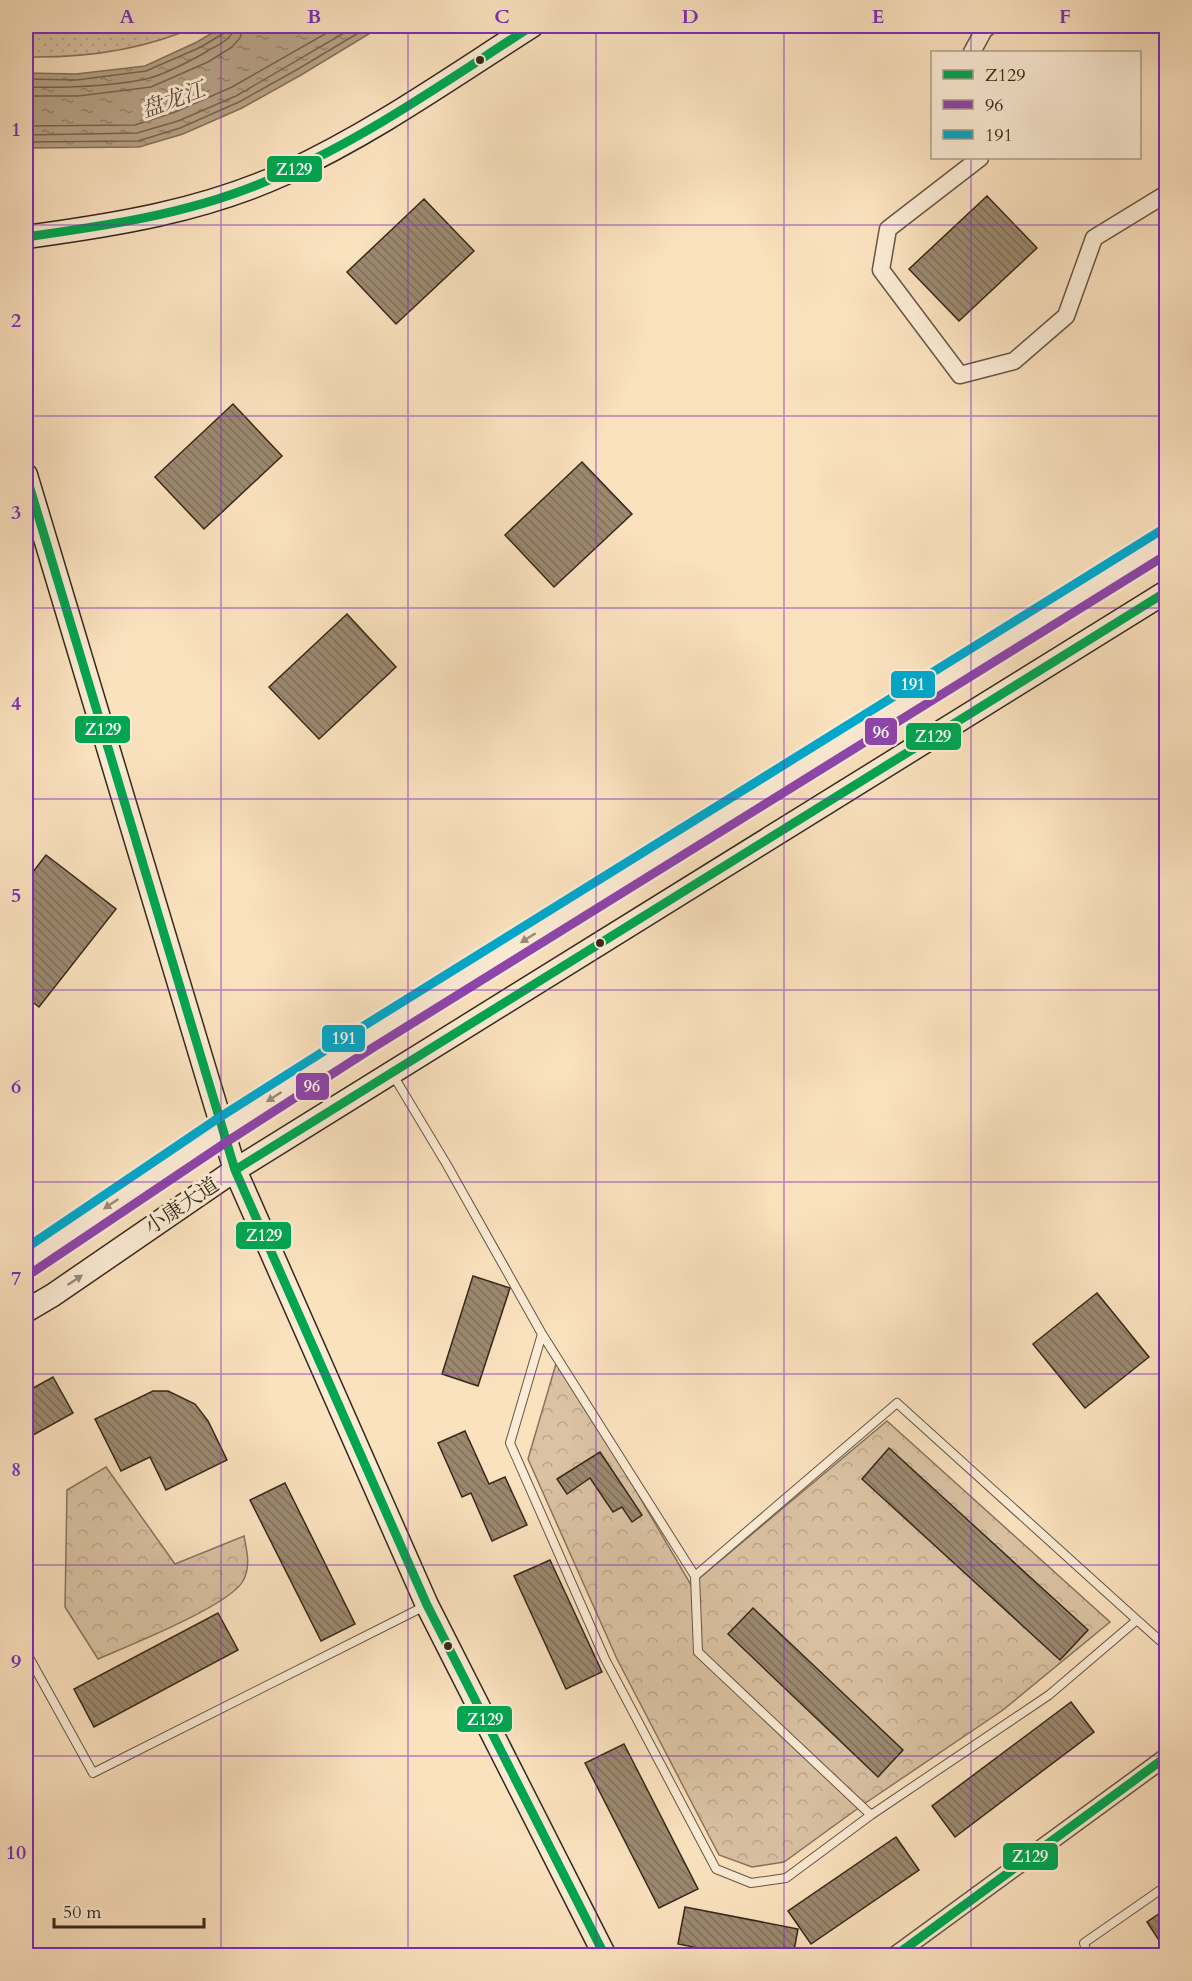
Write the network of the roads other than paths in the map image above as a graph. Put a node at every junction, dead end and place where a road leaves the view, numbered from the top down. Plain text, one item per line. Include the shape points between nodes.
1 (532, 26) edge
2 (989, 26) edge
3 (973, 51) edge
4 (979, 159) edge
5 (1167, 194) edge
6 (26, 237) edge
7 (26, 475) edge
8 (1167, 541) edge
9 (1167, 592) edge
10 (391, 1072) junction
11 (224, 1129) junction
12 (236, 1170) junction
13 (26, 1262) edge
14 (26, 1311) edge
15 (542, 1334) junction
16 (695, 1575) junction
17 (427, 1605) junction
18 (1137, 1620) junction
19 (1167, 1646) edge
20 (26, 1652) edge
21 (1167, 1757) edge
22 (871, 1815) junction
23 (1167, 1886) edge
24 (605, 1956) edge
25 (894, 1956) edge
26 (1088, 1956) edge

1 - 6 main road via 353,140 284,174 220,198 145,219
2 - 3 street
4 - 5 street via 888,229 881,270 960,375 1014,361 1066,316 1094,238
7 - 11 main road
8 -> 11 main road, 小康大道
9 - 10 main road, 小康大道
10 - 12 main road, 小康大道
10 - 15 lane
11 - 12 main road
11 -> 13 main road, 小康大道
14 -> 12 main road, 小康大道
12 - 17 main road
15 - 16 lane
15 - 22 lane via 510,1443 605,1659 716,1869 751,1883 786,1878
16 - 18 lane via 897,1403
16 - 22 lane via 698,1652
17 - 20 lane via 93,1773
17 - 24 main road
18 - 19 lane
18 - 22 lane via 1049,1695
21 - 25 street
23 - 26 lane via 1084,1943

